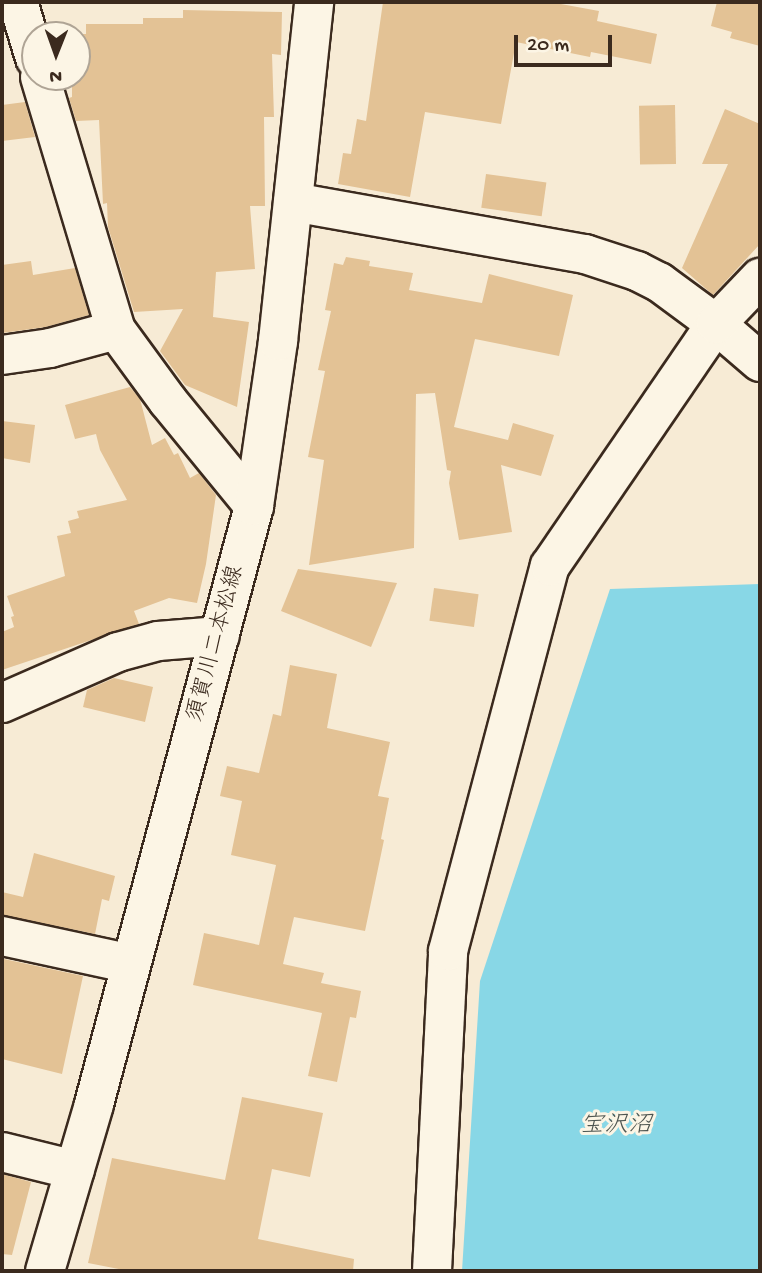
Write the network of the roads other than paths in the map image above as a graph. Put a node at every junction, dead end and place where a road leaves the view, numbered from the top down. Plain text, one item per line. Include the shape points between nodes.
1 (18, 2) edge
2 (314, 2) edge
3 (24, 21) edge
4 (44, 91) edge
5 (293, 202) junction
6 (760, 278) edge
7 (716, 324) junction
8 (116, 330) junction
9 (2, 355) edge
10 (760, 362) edge
11 (254, 506) junction
12 (220, 636) junction
13 (2, 703) edge
14 (2, 936) edge
15 (131, 964) junction
16 (2, 1152) edge
17 (75, 1170) junction
18 (45, 1271) edge
19 (432, 1271) edge

1 - 3 street
2 - 5 street, 須賀川二本松線
4 - 8 street
5 - 7 street via 585,254 659,282
5 - 11 street, 須賀川二本松線
6 - 7 street
7 - 10 street
7 - 19 street via 550,566 448,951
8 - 9 street
8 - 11 street
11 - 12 street, 須賀川二本松線
12 - 13 street via 158,641 118,652
12 - 15 street, 須賀川二本松線
14 - 15 street
15 - 17 street, 須賀川二本松線
16 - 17 street
17 - 18 street, 須賀川二本松線

